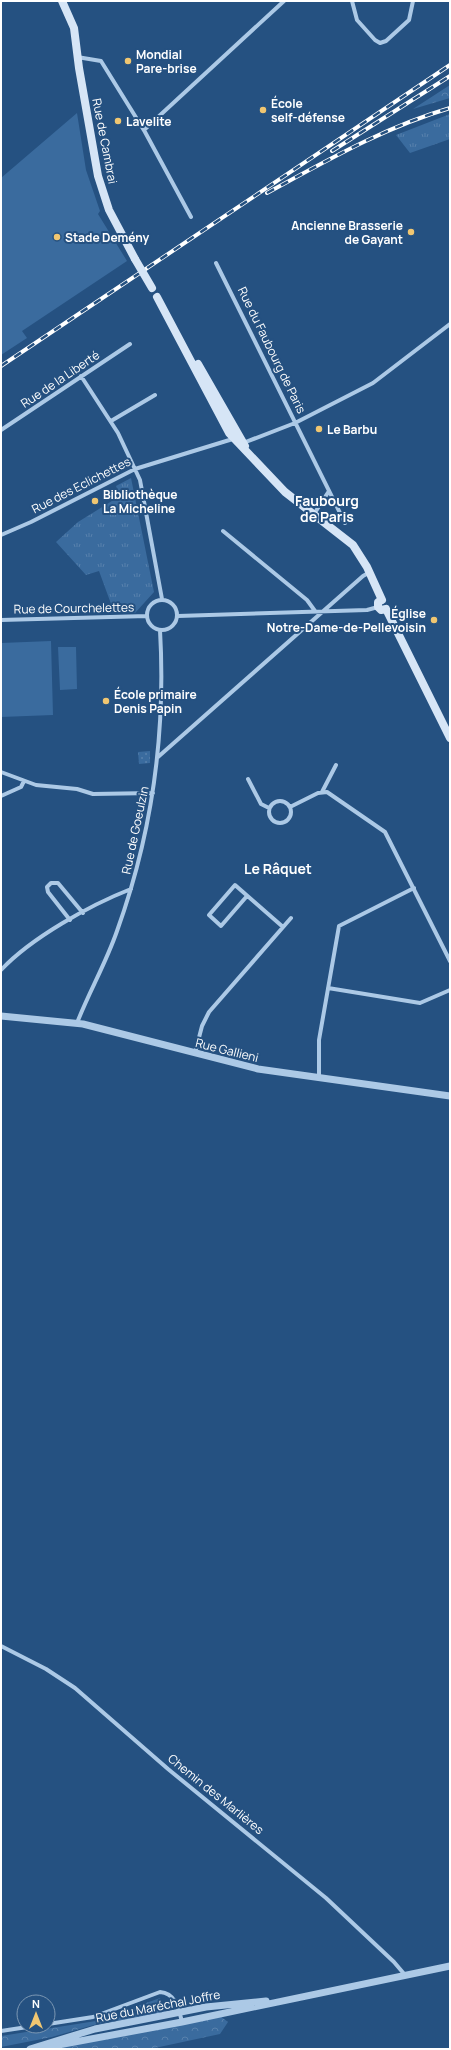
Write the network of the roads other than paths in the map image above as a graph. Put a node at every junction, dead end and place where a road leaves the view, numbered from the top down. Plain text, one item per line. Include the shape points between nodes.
1 (56, 1) edge
2 (62, 1) edge
3 (284, 1) edge
4 (352, 1) edge
5 (413, 1) edge
6 (77, 57) junction
7 (144, 130) junction
8 (191, 217) dead end
9 (216, 263) dead end
10 (450, 324) edge
11 (130, 344) dead end
12 (81, 376) junction
13 (154, 395) dead end
14 (111, 421) junction
15 (295, 423) junction
16 (1, 430) edge
17 (239, 441) junction
18 (135, 468) junction
19 (329, 491) junction
20 (313, 514) junction
21 (345, 523) dead end
22 (223, 531) dead end
23 (1, 535) edge
24 (370, 572) junction
25 (162, 599) junction
26 (382, 605) junction
27 (315, 611) junction
28 (325, 611) junction
29 (147, 616) junction
30 (178, 616) junction
31 (1, 620) edge
32 (160, 630) junction
33 (450, 738) edge
34 (158, 757) junction
35 (336, 765) dead end
36 (1, 772) edge
37 (248, 779) dead end
38 (24, 782) junction
39 (322, 792) junction
40 (153, 793) junction
41 (1, 796) edge
42 (290, 807) junction
43 (269, 808) junction
44 (414, 888) junction
45 (131, 889) junction
46 (248, 896) junction
47 (83, 913) junction
48 (291, 918) dead end
49 (70, 920) junction
50 (283, 927) junction
51 (450, 961) edge
52 (1, 970) edge
53 (328, 988) junction
54 (450, 990) edge
55 (1, 1016) edge
56 (77, 1023) junction
57 (195, 1053) junction
58 (318, 1077) junction
59 (450, 1096) edge
60 (1, 1646) edge
61 (450, 1966) edge
62 (405, 1975) junction
63 (292, 1998) junction
64 (180, 2012) junction
65 (182, 2022) junction
66 (56, 2023) edge
67 (16, 2029) edge
68 (1, 2031) edge
69 (30, 2049) edge
70 (37, 2049) edge

1 - 6 main road, Rue de Cambrai via 68,25
2 - 6 main road, Rue de Cambrai via 74,28
3 - 7 street
4 - 5 street via 357,20 380,43 386,41 409,20
6 - 7 street, Rue de Cambrai via 101,61
6 - 17 main road, Rue de Cambrai, bridge via 98,176 109,210
7 - 8 street, Rue de Cambrai
9 - 15 street, Rue du Faubourg de Paris
10 - 15 street, Rue des Eclichettes via 373,383
11 - 12 street, Rue de la Liberté
12 - 14 street
12 - 16 street, Rue de la Liberté
13 - 14 street
14 - 18 street
15 - 17 street, Rue des Eclichettes
15 - 19 street, Rue du Faubourg de Paris
17 - 18 street, Rue des Eclichettes
17 - 20 main road via 279,487
18 - 23 street, Rue des Eclichettes
18 - 25 street via 141,485
19 - 20 street
19 - 21 street, Rue du Faubourg de Paris
20 - 24 main road via 349,541
22 - 27 street via 307,600
24 - 26 main road
24 - 28 street
25 - 29 street via 151,604
25 - 30 street via 174,604
26 - 28 street via 369,610
26 - 33 main road
27 - 28 street
27 - 30 street
28 - 34 street
29 - 31 street, Rue de Courchelettes
29 - 32 street via 151,625
30 - 32 street via 172,627
32 - 34 street, Rue de Goeulzin via 162,692
34 - 40 street, Rue de Goeulzin
35 - 39 street
36 - 38 street
37 - 43 street via 261,804
38 - 40 street via 77,789 93,794
38 - 41 street via 21,787
39 - 42 street
39 - 44 street via 330,794 382,829
40 - 45 street, Rue de Goeulzin via 141,856
42 - 43 street via 279,801
42 - 43 street via 290,818 280,824 270,819
44 - 51 street
44 - 53 street via 340,925
45 - 47 street
45 - 56 street, Rue de Goeulzin via 111,948
46 - 46 street via 235,885 209,915 221,926
46 - 50 street
47 - 49 street
47 - 49 street via 58,883 51,883 47,887 48,892
48 - 50 street
49 - 52 street via 25,947
50 - 57 street via 209,1012 202,1026
53 - 54 street via 420,1003
53 - 58 street via 319,1040
55 - 56 street, Rue Gallieni
56 - 57 street, Rue Gallieni
57 - 58 street, Rue Gallieni via 258,1069
58 - 59 street, Rue Gallieni
60 - 62 street, Chemin des Marlières via 46,1669 75,1688 134,1740 326,1898
61 - 62 street, Rue du Maréchal Joffre
62 - 63 street, Rue du Maréchal Joffre
63 - 64 street, Rue du Maréchal Joffre via 217,2005
63 - 65 street, Rue du Maréchal Joffre
64 - 65 street
64 - 66 street via 173,1999 160,1992 93,2017
64 - 69 street, Rue du Maréchal Joffre via 95,2029
65 - 70 street, Rue du Maréchal Joffre
67 - 68 street

